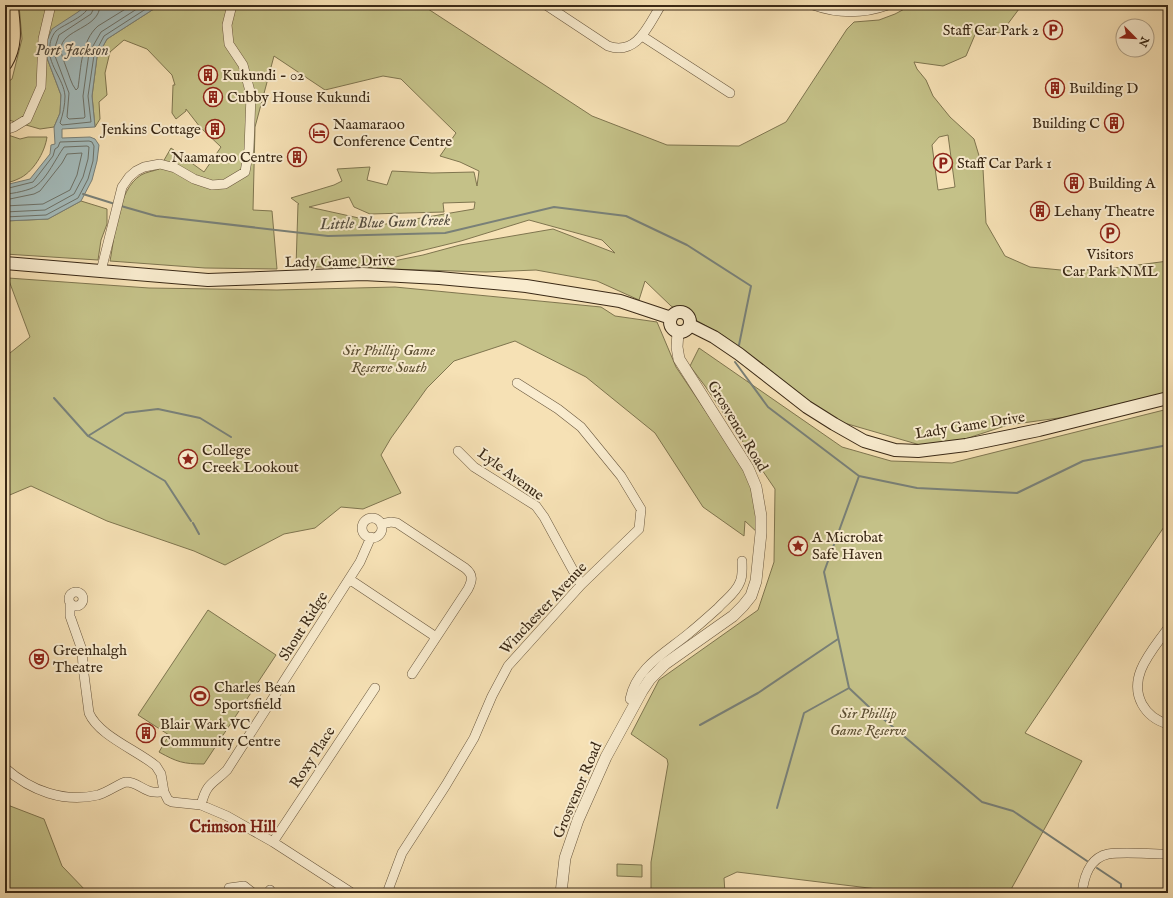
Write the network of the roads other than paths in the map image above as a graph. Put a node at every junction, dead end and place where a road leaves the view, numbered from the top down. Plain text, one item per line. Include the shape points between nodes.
1 (51, 5) edge
2 (232, 5) edge
3 (546, 5) edge
4 (661, 5) edge
5 (813, 5) edge
6 (888, 5) edge
7 (11, 7) edge
8 (642, 36) junction
9 (5, 47) edge
10 (5, 63) edge
11 (730, 93) dead end
12 (5, 130) edge
13 (5, 263) edge
14 (101, 271) junction
15 (671, 318) junction
16 (690, 325) junction
17 (678, 332) junction
18 (517, 383) dead end
19 (1168, 398) edge
20 (458, 451) dead end
21 (381, 524) junction
22 (371, 537) junction
23 (742, 561) dead end
24 (349, 579) junction
25 (581, 585) junction
26 (70, 604) dead end
27 (1168, 628) edge
28 (436, 636) junction
29 (412, 674) dead end
30 (374, 688) dead end
31 (635, 702) junction
32 (1168, 724) edge
33 (5, 768) edge
34 (164, 792) junction
35 (201, 805) junction
36 (273, 842) junction
37 (1168, 854) edge
38 (229, 888) dead end
39 (253, 893) edge
40 (352, 893) edge
41 (387, 893) edge
42 (561, 893) edge
43 (1082, 893) edge

1 - 12 street via 43,39 41,87 27,119
2 - 14 street via 227,25 229,44 243,65 251,95 249,149 245,172 225,184 212,185 160,164 144,167 129,177 118,198
3 - 8 street via 616,49 633,45
4 - 8 street
5 - 6 street via 852,12 874,10
7 - 9 main road
7 - 10 main road via 14,36
8 - 11 street
13 - 14 main road, Lady Game Drive
14 - 15 main road, Lady Game Drive via 208,280 363,274 439,278 526,286 620,301
15 - 16 main road via 679,312 685,314 690,318
15 - 17 main road via 672,327
16 - 17 main road via 684,332
16 - 19 main road, Lady Game Drive via 739,354 807,407 834,424 864,442 895,450 918,451 966,444 1039,430
17 - 31 street, Grosvenor Road via 679,359 748,468 756,487 761,516 760,551 756,581 751,596 743,606 733,616 665,664 650,679
18 - 25 street, Winchester Avenue via 558,409 581,428 621,476 641,509 640,529
20 - 25 street, Lyle Avenue via 474,467 536,506
21 - 22 street via 382,530 379,535
21 - 22 street via 374,518 365,521 363,530
21 - 28 street via 397,523 471,573 470,585
22 - 24 street, Shout Ridge via 365,554
23 - 31 street, Grosvenor Road via 740,583 729,597 694,629 650,663 641,674 630,699
24 - 28 street
24 - 35 street, Shout Ridge via 227,770 207,788
25 - 41 street, Winchester Avenue via 508,666 474,738 402,853
26 - 34 street via 70,616 82,650 91,718 104,731 156,766 161,774
27 - 32 street via 1142,668 1137,686 1139,697 1147,712
28 - 29 street
30 - 36 street, Roxy Place
31 - 42 street, Grosvenor Road via 606,757 578,820 565,858
33 - 34 street via 24,783 42,792 60,796 98,795 128,782 137,784 149,792
34 - 35 street via 172,802
35 - 36 street via 227,816
36 - 40 street
37 - 43 street via 1112,853 1098,858 1088,869
38 - 39 street via 244,886

